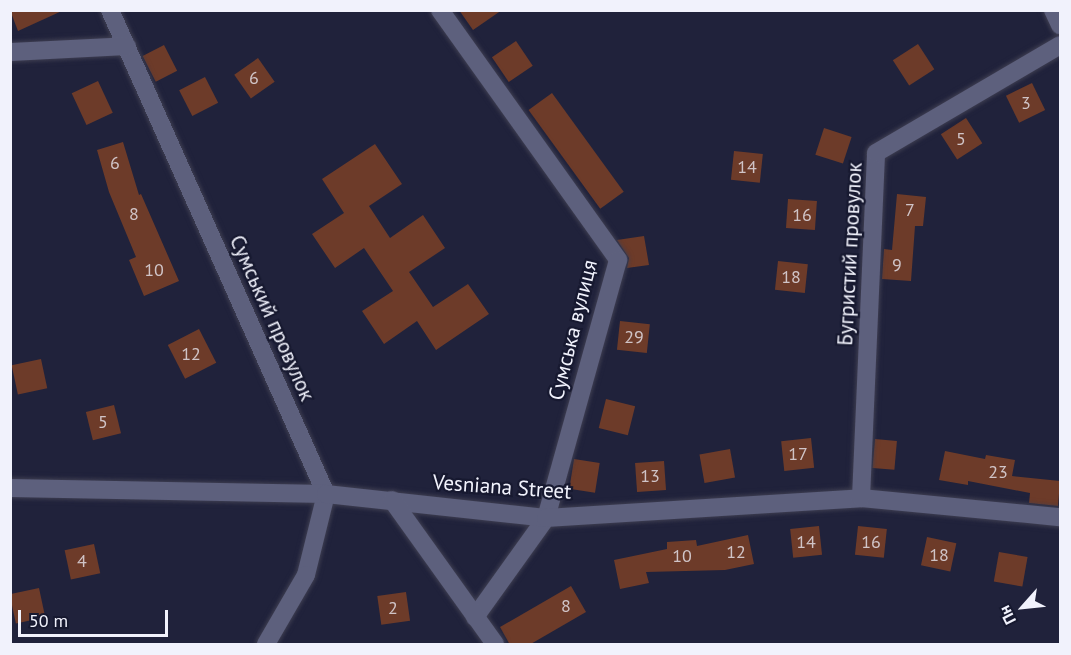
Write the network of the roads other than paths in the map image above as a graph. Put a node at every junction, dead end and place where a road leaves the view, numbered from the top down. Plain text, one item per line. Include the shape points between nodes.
1 (110, 10) edge
2 (440, 10) edge
3 (1053, 10) edge
4 (1060, 25) edge
5 (1060, 45) edge
6 (127, 46) junction
7 (10, 52) edge
8 (10, 488) edge
9 (326, 494) junction
10 (861, 498) junction
11 (392, 500) junction
12 (1060, 517) edge
13 (546, 518) junction
14 (475, 617) junction
15 (266, 645) edge
16 (495, 645) edge

1 - 6 street, Сумський провулок
2 - 13 street, Сумська вулиця via 618,260
3 - 4 street
5 - 10 street, Бугристий провулок via 876,153
6 - 7 street
6 - 9 street, Сумський провулок
8 - 9 street, Vesniana Street
9 - 11 street, Vesniana Street
9 - 15 street via 306,575
10 - 12 street, Vesniana Street
10 - 13 street, Vesniana Street
11 - 13 street, Vesniana Street
11 - 14 street
13 - 14 street, Сумська вулиця
14 - 16 street

